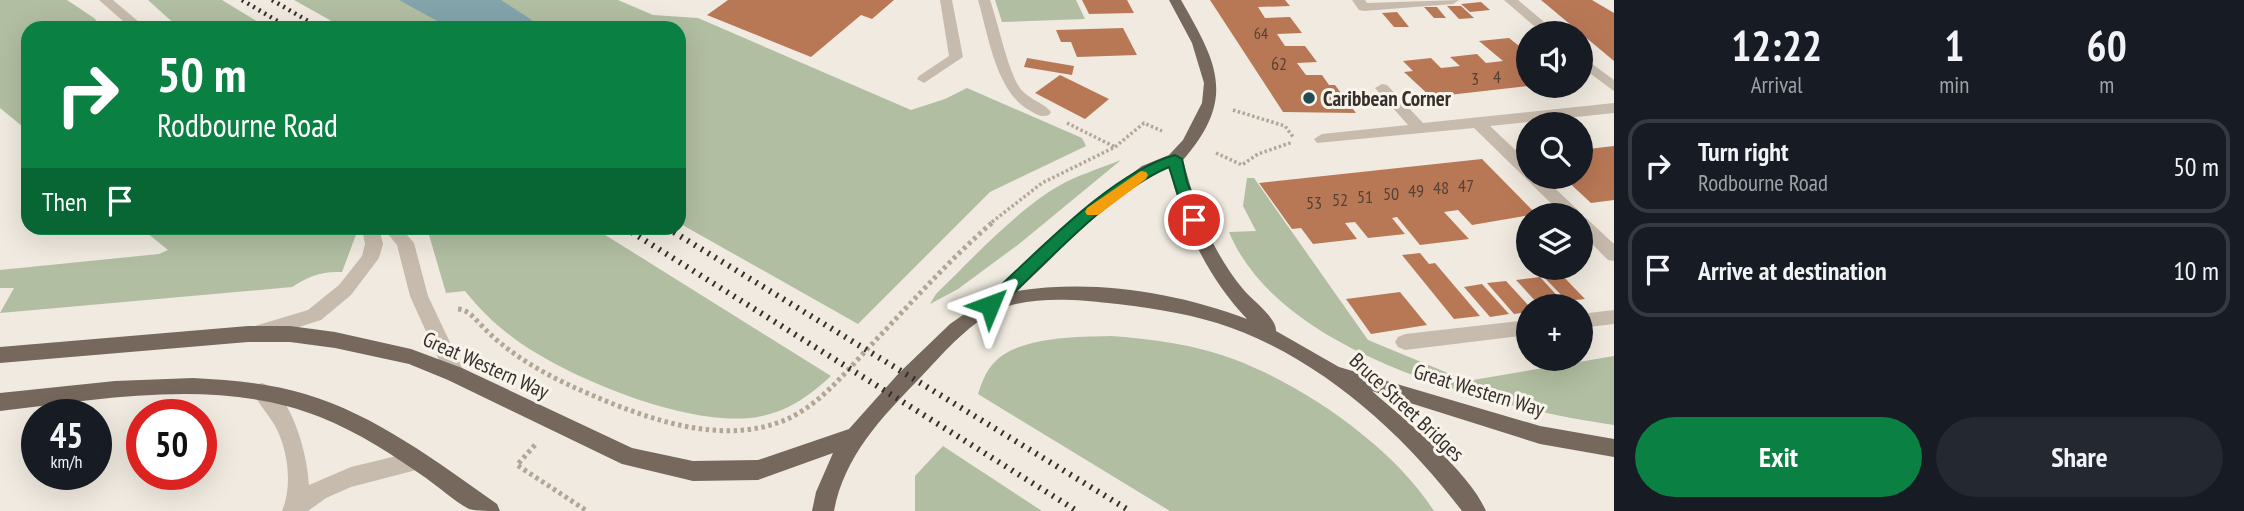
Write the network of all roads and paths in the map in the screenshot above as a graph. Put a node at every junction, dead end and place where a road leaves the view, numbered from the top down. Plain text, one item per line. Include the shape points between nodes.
1 (106, 0) edge
2 (946, 0) edge
3 (984, 0) edge
4 (1175, 0) edge
5 (1358, 0) edge
6 (1453, 0) edge
7 (1510, 0) edge
8 (131, 21) edge
9 (1535, 21) edge
10 (1593, 70) edge
11 (924, 79) dead end
12 (1614, 87) edge
13 (1382, 88) dead end
14 (1209, 103) junction
15 (1614, 108) edge
16 (1045, 112) joint
17 (1478, 123) junction
18 (1420, 129) junction
19 (1322, 139) dead end
20 (1189, 142) junction
21 (1115, 148) junction
22 (1175, 159) junction
23 (1516, 159) edge
24 (1546, 189) edge
25 (1560, 203) edge
26 (372, 235) edge
27 (398, 235) edge
28 (1593, 235) edge
29 (1614, 255) edge
30 (990, 305) junction
31 (425, 307) junction
32 (1614, 317) edge
33 (1593, 319) edge
34 (1516, 328) edge
35 (248, 334) junction
36 (1280, 339) junction
37 (1405, 342) dead end
38 (0, 355) edge
39 (1332, 370) junction
40 (455, 373) junction
41 (262, 391) junction
42 (0, 402) edge
43 (855, 436) junction
44 (1614, 448) edge
45 (417, 461) junction
46 (295, 509) edge
47 (489, 511) edge
48 (823, 511) edge
49 (1475, 511) edge

1 - 8 street
2 - 11 street via 956,57
3 - 16 street via 1011,86 1025,102
4 - 14 main road via 1209,70
5 - 6 street via 1364,7
7 - 9 street
10 - 12 street
13 - 18 street
14 - 20 main road
14 - 20 path via 1285,126 1296,141 1258,154 1242,165
15 - 17 street
16 - 21 path
17 - 18 street
17 - 23 street
18 - 19 street
20 - 21 path via 1144,123
20 - 22 main road
21 - 31 path via 1058,173 993,221 833,385 803,410 774,425 714,429 624,408 565,383 508,350 466,310
22 - 30 main road via 1148,170 1096,208
22 - 36 main road via 1214,264 1240,301
24 - 25 street
26 - 35 street via 370,258 327,306 282,327
27 - 31 street via 405,243
28 - 29 street
30 - 36 main road, Bruce Street Bridges via 1055,294 1150,299 1239,322
30 - 43 main road via 934,352
31 - 40 street
32 - 33 street
34 - 37 street
35 - 38 main road, Great Western Way
35 - 40 main road, Great Western Way via 290,334 363,345
36 - 39 main road, Bruce Street Bridges
39 - 44 main road, Great Western Way via 1520,429
39 - 49 main road, Bruce Street Bridges via 1433,460
40 - 43 main road, Great Western Way via 629,457 693,471 758,470
41 - 42 main road via 142,388
41 - 45 main road via 309,404
41 - 46 street via 293,439 298,466
43 - 48 main road via 833,475
45 - 46 street via 342,480
45 - 47 main road

